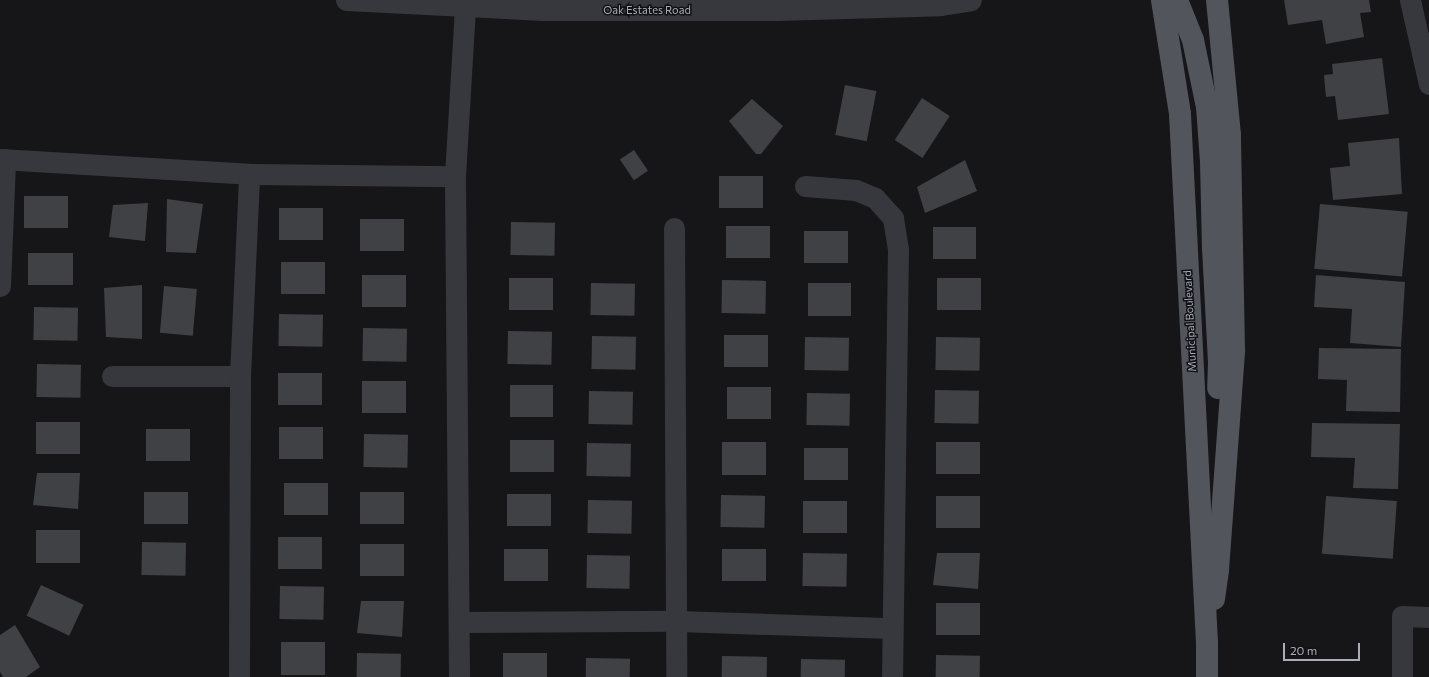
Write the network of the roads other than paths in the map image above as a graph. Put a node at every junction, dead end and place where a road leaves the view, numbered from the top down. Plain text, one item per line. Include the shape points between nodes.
1 (346, 0) edge
2 (971, 0) edge
3 (1162, 0) edge
4 (1177, 0) edge
5 (1217, 0) edge
6 (1411, 0) edge
7 (465, 6) junction
8 (1429, 84) edge
9 (2, 159) edge
10 (249, 174) junction
11 (455, 176) junction
12 (805, 186) dead end
13 (674, 228) dead end
14 (0, 286) edge
15 (112, 376) dead end
16 (240, 376) junction
17 (1220, 537) junction
18 (1429, 617) edge
19 (677, 621) junction
20 (460, 622) junction
21 (892, 628) junction
22 (1207, 643) junction
23 (239, 677) edge
24 (459, 677) edge
25 (676, 677) edge
26 (892, 677) edge
27 (1207, 677) edge
28 (1402, 677) edge

1 - 7 street, Oak Estates Road
2 - 7 street, Oak Estates Road via 940,5 776,10 544,10
3 - 22 main road, Municipal Boulevard via 1180,114
4 - 17 main road via 1193,40 1207,107 1219,364 1215,469
5 - 17 main road, Municipal Boulevard via 1230,136 1234,350
6 - 8 street
7 - 11 street
9 - 10 street
9 - 14 street
10 - 11 street
10 - 16 street
11 - 20 street
12 - 21 street via 856,190 875,198 893,218 898,249
13 - 19 street
15 - 16 street
16 - 23 street
17 - 22 main road, Municipal Boulevard via 1218,570
18 - 28 street via 1402,616
19 - 20 street
19 - 21 street
19 - 25 street
20 - 24 street
21 - 26 street
22 - 27 main road, Municipal Boulevard

